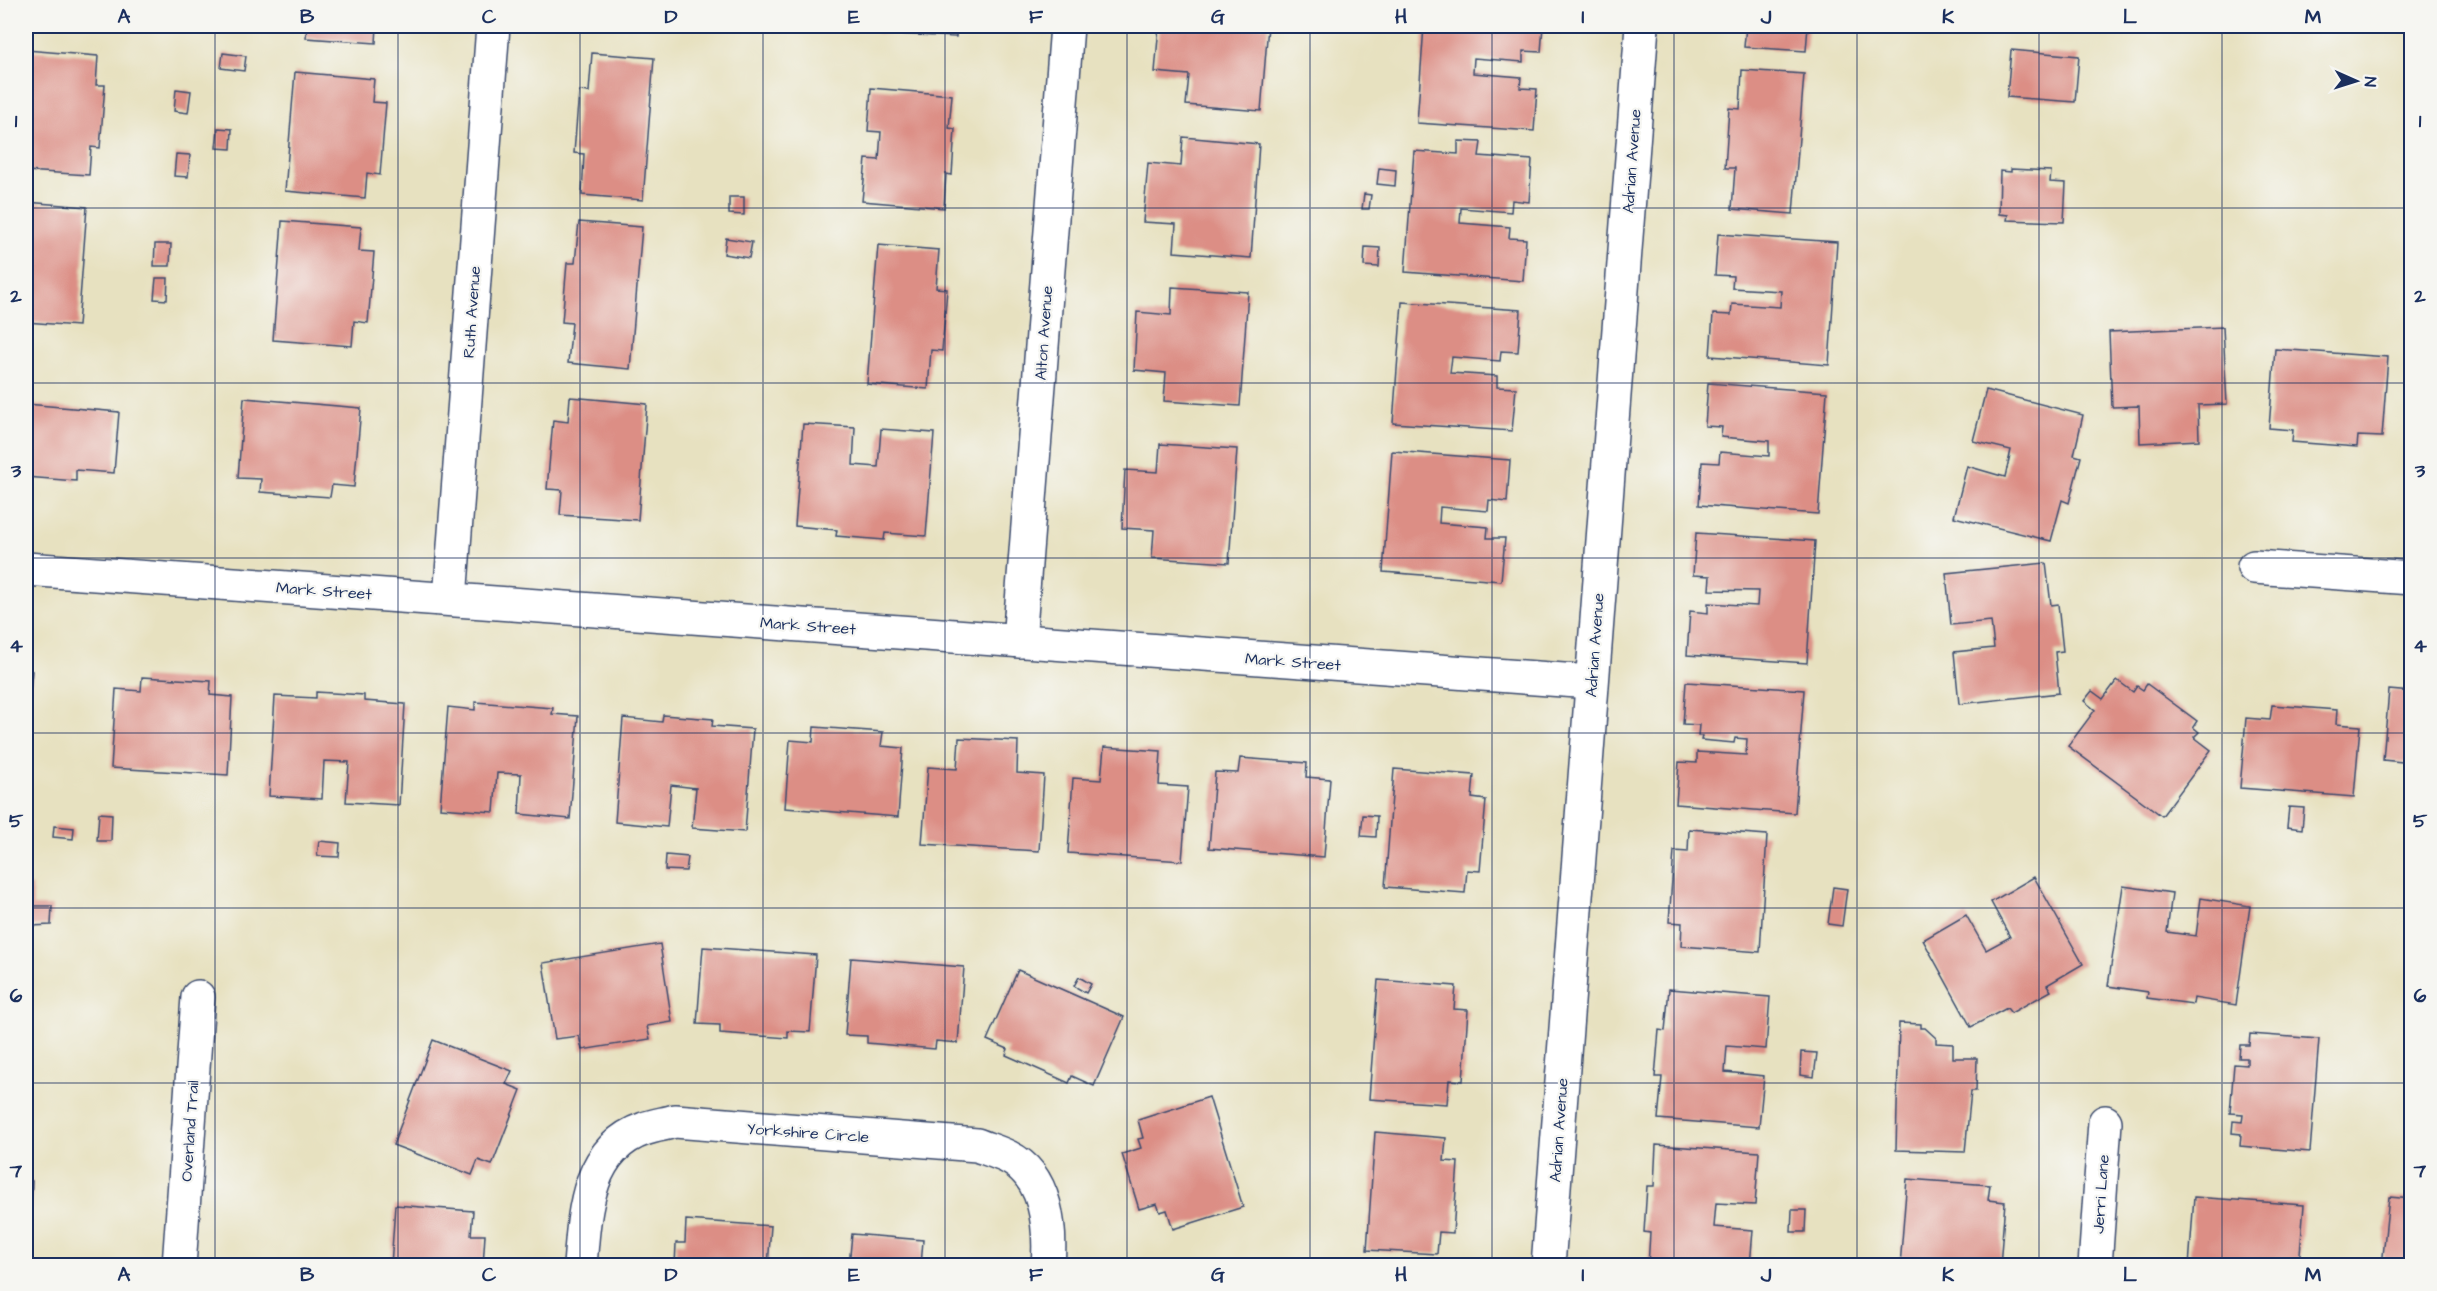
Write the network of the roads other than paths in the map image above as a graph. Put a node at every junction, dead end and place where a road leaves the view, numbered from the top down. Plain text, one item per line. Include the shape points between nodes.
1 (493, 26) edge
2 (1067, 26) edge
3 (1642, 26) edge
4 (2254, 567) dead end
5 (26, 569) edge
6 (2412, 578) edge
7 (450, 599) junction
8 (1019, 640) junction
9 (1591, 682) junction
10 (198, 997) dead end
11 (2105, 1122) dead end
12 (179, 1266) edge
13 (580, 1266) edge
14 (1048, 1266) edge
15 (1548, 1266) edge
16 (2095, 1266) edge

1 - 7 street, Ruth Avenue
2 - 8 street, Alton Avenue
3 - 9 street, Adrian Avenue
4 - 6 street
5 - 7 street, Mark Street
7 - 8 street, Mark Street
8 - 9 street, Mark Street
9 - 15 street, Adrian Avenue
10 - 12 street, Overland Trail
11 - 16 street, Jerri Lane
13 - 14 street, Yorkshire Circle via 585,1203 597,1171 616,1145 642,1129 675,1121 977,1145 1010,1157 1031,1175 1045,1208 1050,1244

